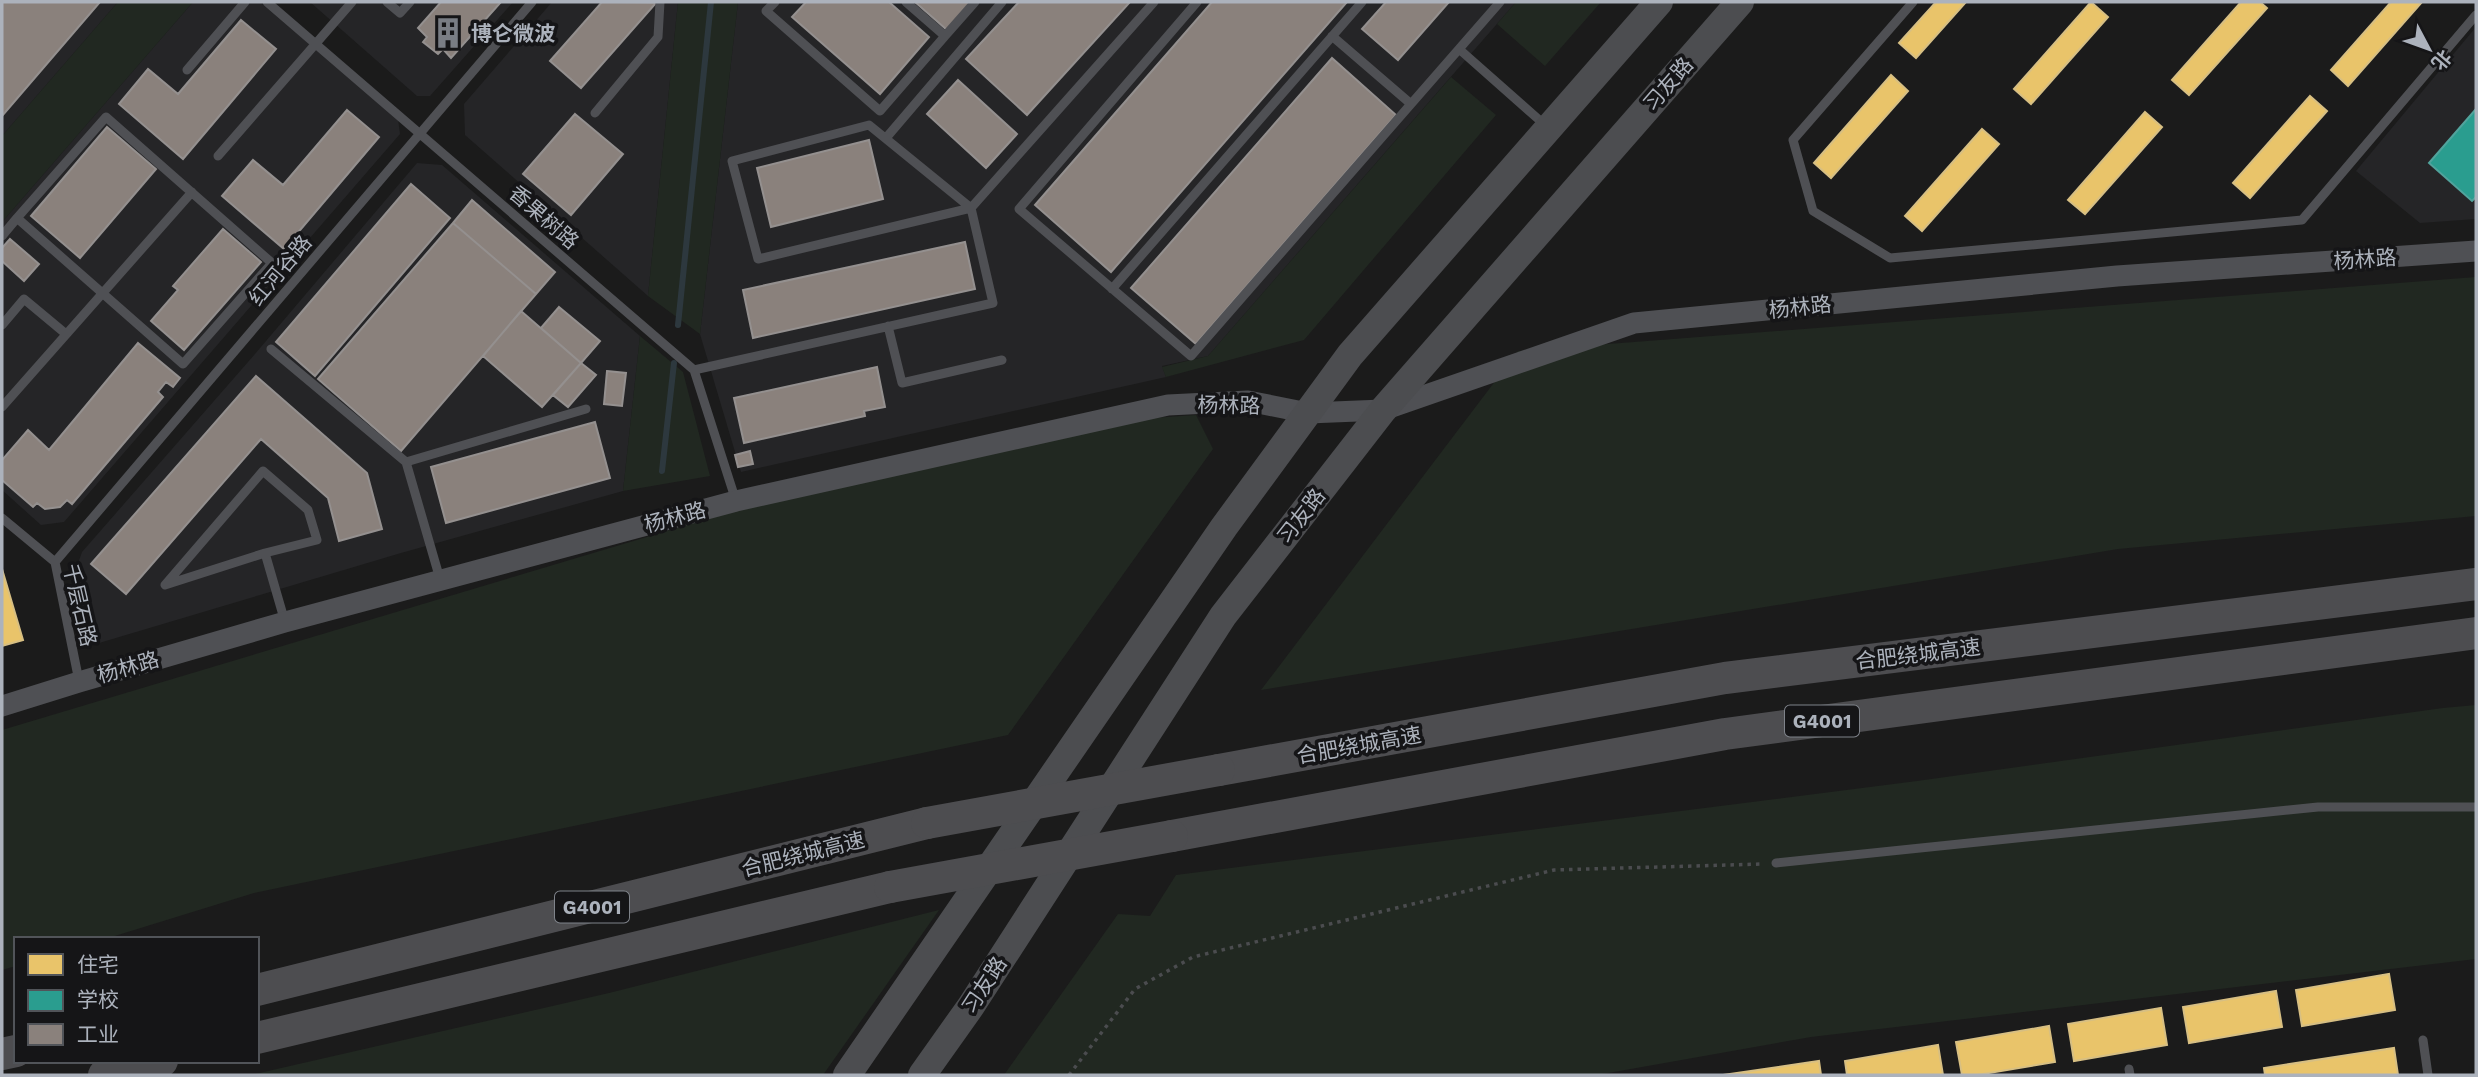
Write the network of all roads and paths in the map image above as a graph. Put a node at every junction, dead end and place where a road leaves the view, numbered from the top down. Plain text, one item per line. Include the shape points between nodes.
1 (245, 2) edge
2 (267, 2) edge
3 (352, 2) edge
4 (387, 2) edge
5 (410, 2) edge
6 (532, 2) edge
7 (660, 2) edge
8 (775, 2) edge
9 (906, 2) edge
10 (975, 2) edge
11 (1002, 2) edge
12 (1154, 2) edge
13 (1197, 2) edge
14 (1362, 2) edge
15 (1500, 2) edge
16 (1659, 2) edge
17 (1740, 2) edge
18 (1913, 2) edge
19 (2476, 15) edge
20 (945, 36) junction
21 (1332, 36) junction
22 (315, 43) junction
23 (1460, 49) junction
24 (187, 70) dead end
25 (1411, 104) junction
26 (595, 113) dead end
27 (1549, 129) junction
28 (419, 133) junction
29 (886, 138) junction
30 (218, 156) dead end
31 (192, 192) junction
32 (971, 208) junction
33 (17, 219) junction
34 (2, 236) edge
35 (2476, 251) edge
36 (1112, 289) junction
37 (103, 293) junction
38 (2, 325) edge
39 (888, 327) junction
40 (66, 334) junction
41 (271, 349) dead end
42 (1002, 360) dead end
43 (694, 370) junction
44 (2, 407) edge
45 (586, 410) dead end
46 (1383, 410) junction
47 (1308, 413) junction
48 (406, 462) junction
49 (736, 501) junction
50 (2, 517) edge
51 (265, 553) junction
52 (55, 562) junction
53 (441, 581) junction
54 (2476, 584) edge
55 (285, 622) junction
56 (2476, 633) edge
57 (79, 681) junction
58 (2, 706) edge
59 (2476, 807) edge
60 (1776, 863) joint
61 (259, 990) edge
62 (259, 1038) edge
63 (2423, 1040) dead end
64 (154, 1063) edge
65 (104, 1075) edge
66 (847, 1075) edge
67 (922, 1075) edge
68 (1069, 1075) edge
69 (2428, 1075) edge

1 - 24 lane
2 - 22 lane, 香果树路
3 - 22 lane
4 - 5 lane via 400,13
6 - 28 lane, 红河谷路
7 - 26 lane via 658,37
8 - 20 lane via 766,11 880,111
9 - 20 lane
10 - 20 lane
11 - 29 lane
12 - 32 lane
13 - 36 lane via 1019,209
14 - 21 lane
15 - 23 lane
16 - 27 main road
17 - 46 main road, 习友路
18 - 19 lane via 1793,140 1813,211 1890,258 2302,220
21 - 25 lane
21 - 36 lane
22 - 28 lane, 香果树路
22 - 30 lane
23 - 25 lane
23 - 27 lane
25 - 36 lane via 1191,356
27 - 47 main road via 1350,355
28 - 43 lane, 香果树路
28 - 52 lane, 红河谷路
29 - 32 lane
29 - 32 lane via 869,125 732,161 758,259
31 - 33 lane via 106,117
31 - 37 lane
31 - 37 lane via 272,263 183,364
32 - 39 lane via 993,303
33 - 34 lane
33 - 37 lane
35 - 46 street, 杨林路 via 2117,276 1634,323
37 - 40 lane
38 - 40 lane via 24,299
39 - 42 lane via 902,383
39 - 43 lane
40 - 44 lane
41 - 48 lane
43 - 49 lane
45 - 48 lane
46 - 47 street, 杨林路
46 - 67 main road, 习友路 via 1223,616
47 - 49 street, 杨林路 via 1248,401 1168,405
47 - 66 main road via 1224,527
48 - 53 lane
49 - 53 street, 杨林路
50 - 52 lane, 千层石路
51 - 51 lane via 317,540 307,510 263,471 165,585
51 - 55 lane
52 - 57 lane, 千层石路
53 - 55 street, 杨林路
54 - 61 highway, 合肥绕城高速 / G4001, bridge via 1726,678 927,823
55 - 57 street, 杨林路
56 - 62 highway, G4001, bridge via 1725,734 890,887
57 - 58 street, 杨林路
59 - 60 lane via 2318,807
60 - 68 path via 1554,870 1194,957 1135,989
63 - 69 lane
64 - 65 highway

